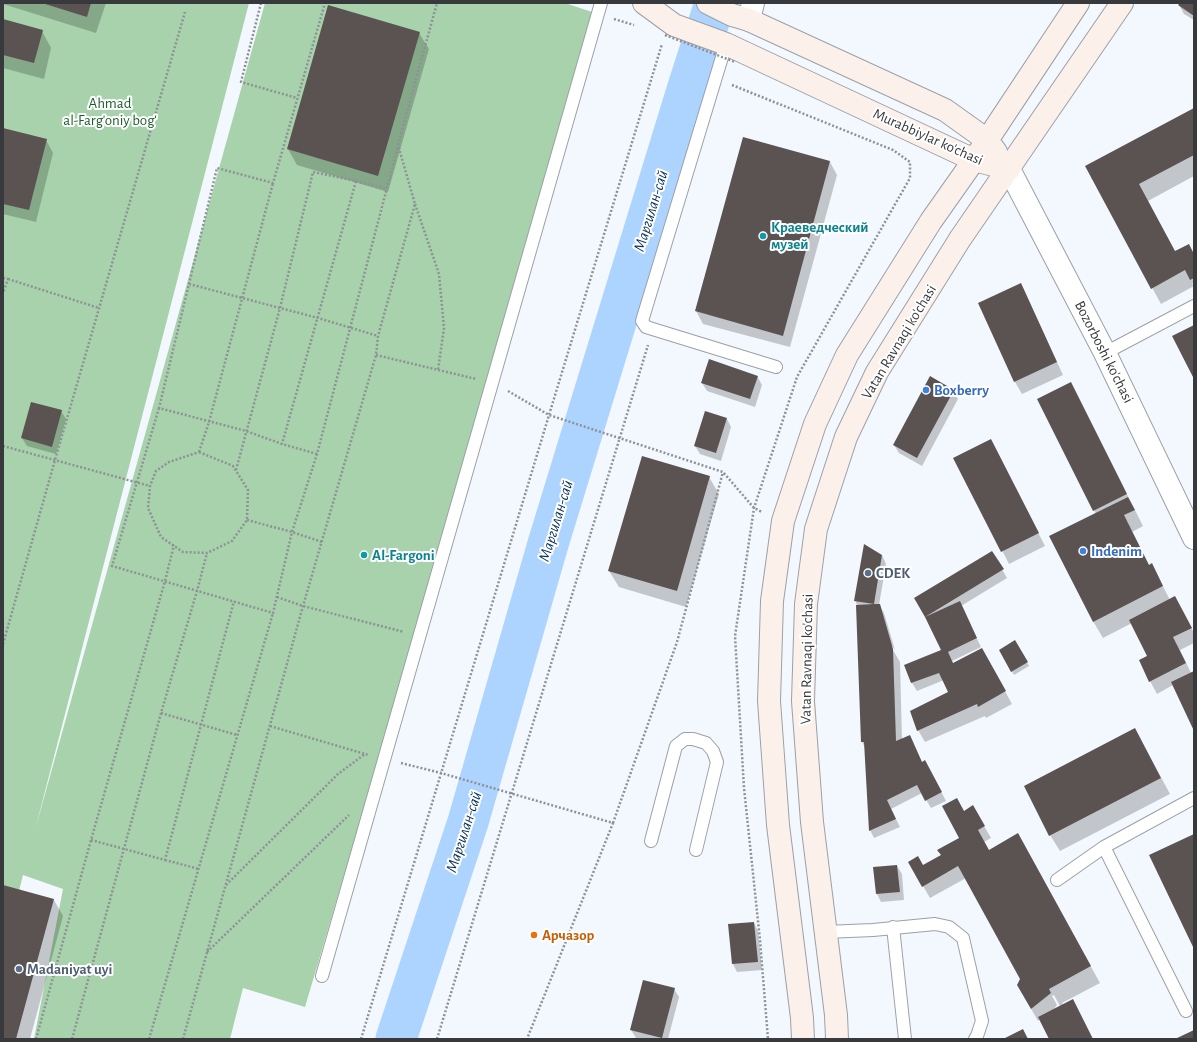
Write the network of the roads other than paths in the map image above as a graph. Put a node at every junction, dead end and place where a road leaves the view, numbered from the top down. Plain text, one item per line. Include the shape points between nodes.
1 (601, 3) edge
2 (644, 3) edge
3 (708, 3) edge
4 (1077, 3) edge
5 (1122, 3) edge
6 (745, 13) edge
7 (727, 54) junction
8 (987, 140) junction
9 (974, 160) junction
10 (1009, 169) junction
11 (1194, 306) edge
12 (1105, 353) junction
13 (776, 367) dead end
14 (1194, 538) edge
15 (1194, 798) edge
16 (652, 841) dead end
17 (1104, 847) junction
18 (696, 850) dead end
19 (1057, 880) dead end
20 (893, 927) junction
21 (825, 932) junction
22 (322, 976) dead end
23 (1186, 1012) dead end
24 (803, 1039) edge
25 (837, 1039) edge
26 (905, 1039) edge
27 (975, 1039) edge

1 - 22 lane
2 - 7 main road, Murabbiylar ko'chasi via 670,30
3 - 6 main road, Murabbiylar ko'chasi
4 - 8 main road
5 - 10 main road, Vatan Ravnaqi ko'chasi
6 - 8 main road, Murabbiylar ko'chasi via 945,110
7 - 9 main road, Murabbiylar ko'chasi
7 - 13 lane via 642,321 646,327
8 - 9 main road
8 - 10 main road, Murabbiylar ko'chasi
9 - 10 main road, Murabbiylar ko'chasi
9 - 24 main road via 932,220 847,355 815,424 783,521 772,601 769,701 778,825
10 - 12 street, Bozorboshi ko'chasi
10 - 21 main road, Vatan Ravnaqi ko'chasi via 960,239 877,372 846,436 816,529 806,604 803,701 812,822
11 - 12 lane
12 - 14 street, Bozorboshi ko'chasi
15 - 17 lane
16 - 18 lane via 676,746 685,740 693,739 706,743 714,751 717,762
17 - 19 lane
17 - 23 lane
20 - 21 lane
20 - 26 lane
20 - 27 lane via 935,924 949,927 963,938 982,1021
21 - 25 main road, Vatan Ravnaqi ko'chasi

